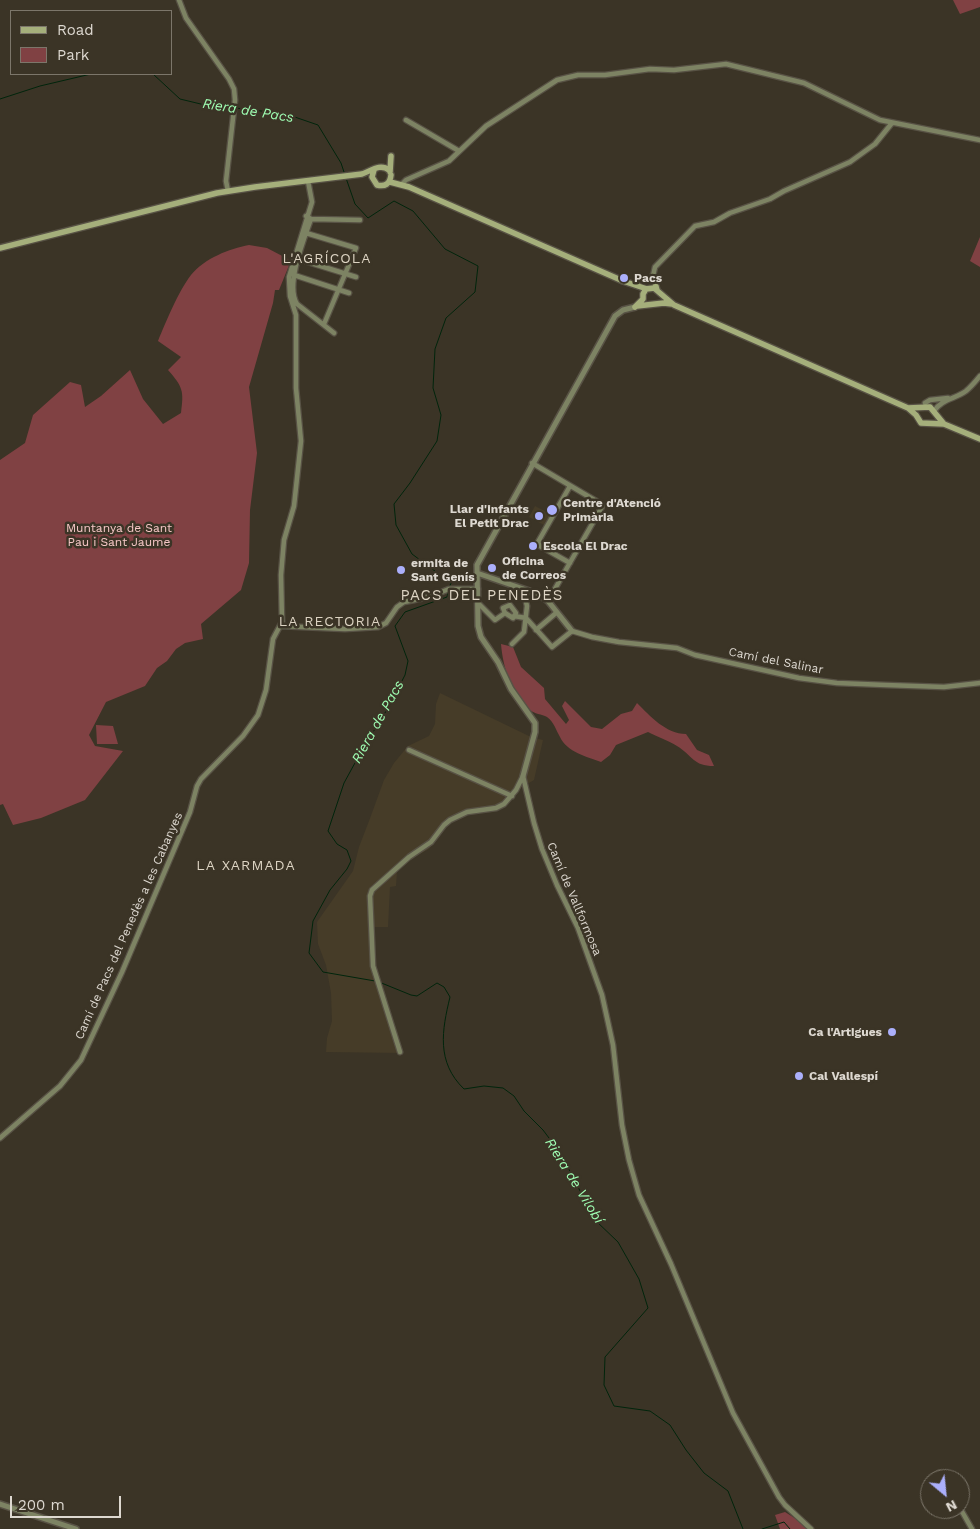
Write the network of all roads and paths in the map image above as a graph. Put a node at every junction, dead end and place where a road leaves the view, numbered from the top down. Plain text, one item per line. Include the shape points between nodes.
1 (179, 0) edge
2 (406, 120) dead end
3 (892, 123) junction
4 (980, 140) edge
5 (459, 151) junction
6 (382, 166) junction
7 (374, 170) junction
8 (362, 174) junction
9 (390, 176) junction
10 (372, 177) junction
11 (308, 181) junction
12 (402, 184) junction
13 (228, 191) junction
14 (308, 217) junction
15 (360, 220) dead end
16 (306, 233) junction
17 (0, 248) edge
18 (298, 259) junction
19 (346, 273) junction
20 (294, 275) junction
21 (653, 276) junction
22 (356, 278) dead end
23 (627, 283) junction
24 (648, 288) junction
25 (338, 289) junction
26 (658, 291) junction
27 (349, 293) dead end
28 (643, 297) junction
29 (652, 304) junction
30 (674, 304) junction
31 (635, 307) junction
32 (324, 324) junction
33 (334, 333) dead end
34 (980, 376) edge
35 (954, 397) junction
36 (923, 405) junction
37 (908, 408) junction
38 (935, 412) junction
39 (916, 415) junction
40 (929, 424) junction
41 (944, 424) junction
42 (980, 440) edge
43 (532, 463) junction
44 (570, 486) junction
45 (570, 563) junction
46 (477, 573) junction
47 (478, 589) junction
48 (523, 589) junction
49 (548, 601) junction
50 (478, 604) junction
51 (504, 613) junction
52 (556, 613) junction
53 (514, 616) junction
54 (526, 618) junction
55 (280, 626) junction
56 (536, 630) junction
57 (572, 630) junction
58 (512, 644) dead end
59 (980, 683) edge
60 (409, 750) dead end
61 (523, 776) junction
62 (512, 796) junction
63 (400, 1052) dead end
64 (0, 1138) edge
65 (0, 1504) edge
66 (76, 1529) edge
67 (811, 1529) edge

1 - 13 street via 186,18 234,92 226,171
2 - 5 street
3 - 4 street
3 - 5 street via 874,118 804,83 717,64 682,70 650,69 578,75 558,80 486,126
3 - 21 street via 875,144 850,162 770,199 714,222 695,226 655,267
5 - 12 street via 448,161
6 - 7 main road
6 - 9 main road
6 - 9 main road via 391,156
7 - 8 main road
7 - 10 main road
8 - 10 main road
8 - 11 main road
9 - 10 main road via 385,185 380,186
9 - 12 main road
11 - 13 main road
11 - 14 street, Camí de Pacs del Penedès a les Cabanyes via 312,202
12 - 23 main road
13 - 17 main road
14 - 15 street
14 - 16 street
14 - 55 street, Camí de Pacs del Penedès a les Cabanyes via 289,277 296,315 296,388 301,441 294,506 284,540 281,575 283,617
16 - 18 street
16 - 19 street via 356,248
18 - 19 street
18 - 20 street
19 - 22 street
19 - 25 street
20 - 25 street
20 - 32 street via 296,302
21 - 24 main road
21 - 26 main road
23 - 24 main road
23 - 28 main road
24 - 26 main road
24 - 28 main road
25 - 27 street
25 - 32 street
26 - 29 main road via 659,298
26 - 30 main road
28 - 29 main road
28 - 31 main road
29 - 30 main road
29 - 31 main road
30 - 37 main road
31 - 43 street via 615,316
32 - 33 street
34 - 35 street via 966,391
35 - 36 street via 930,400
35 - 38 street via 938,405
36 - 37 main road
36 - 38 main road
36 - 39 main road
37 - 39 main road
38 - 40 main road via 934,420
38 - 41 main road
39 - 40 main road via 921,423
40 - 41 main road
41 - 42 main road
43 - 44 street
43 - 46 street via 478,561
44 - 45 street via 538,542
44 - 45 street via 604,505
45 - 49 street
46 - 47 street
46 - 48 street
47 - 50 street
47 - 55 street via 449,589 404,602 386,623 378,626 345,629
48 - 49 street
48 - 54 street
49 - 52 street
50 - 51 street via 495,620
50 - 61 street via 481,637 535,723
51 - 53 street
51 - 53 street via 503,608 510,605 516,613
52 - 56 street
52 - 57 street
53 - 54 street
54 - 56 street
54 - 58 street via 524,632
55 - 64 street, Camí de Pacs del Penedès a les Cabanyes via 273,639 260,710 243,736 197,786 190,812 81,1060 60,1086
56 - 57 street via 552,647
57 - 59 street, Camí del Salinar via 592,638 677,648 799,678 837,683 944,687
60 - 62 street
61 - 62 street
61 - 67 street, Camí de Vallformosa via 542,849 578,928 602,995 613,1045 625,1145 644,1205 740,1427 785,1505
62 - 63 street via 501,806 467,812 450,820 426,846 375,886 370,896 373,966
65 - 66 street

